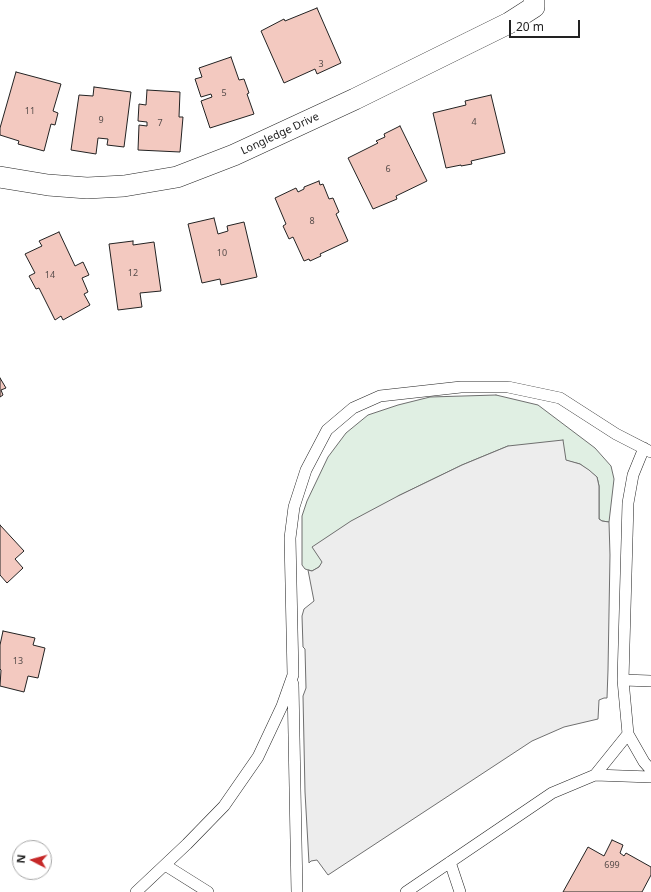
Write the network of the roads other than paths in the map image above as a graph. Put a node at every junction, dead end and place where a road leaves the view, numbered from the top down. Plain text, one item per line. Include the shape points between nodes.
1 (534, 0) edge
2 (0, 177) edge
3 (647, 450) edge
4 (293, 676) junction
5 (623, 680) junction
6 (651, 681) edge
7 (628, 734) junction
8 (651, 770) edge
9 (596, 775) junction
10 (651, 777) edge
11 (450, 862) junction
12 (165, 865) junction
13 (136, 892) edge
14 (208, 892) edge
15 (297, 892) edge
16 (406, 892) edge
17 (460, 892) edge

1 - 2 street, Longledge Drive via 534,7 509,23 234,156 177,177 124,186 87,188
3 - 4 lane via 616,434 560,398 508,387 461,387 380,396 353,408 327,430 306,470 294,507 290,538
3 - 5 lane via 633,475 628,503
4 - 12 lane via 258,757 224,806
4 - 15 lane
5 - 6 lane
5 - 7 lane
7 - 8 lane
7 - 9 lane
9 - 10 lane
9 - 11 lane via 552,793
11 - 16 lane
11 - 17 lane
12 - 13 lane
12 - 14 lane

